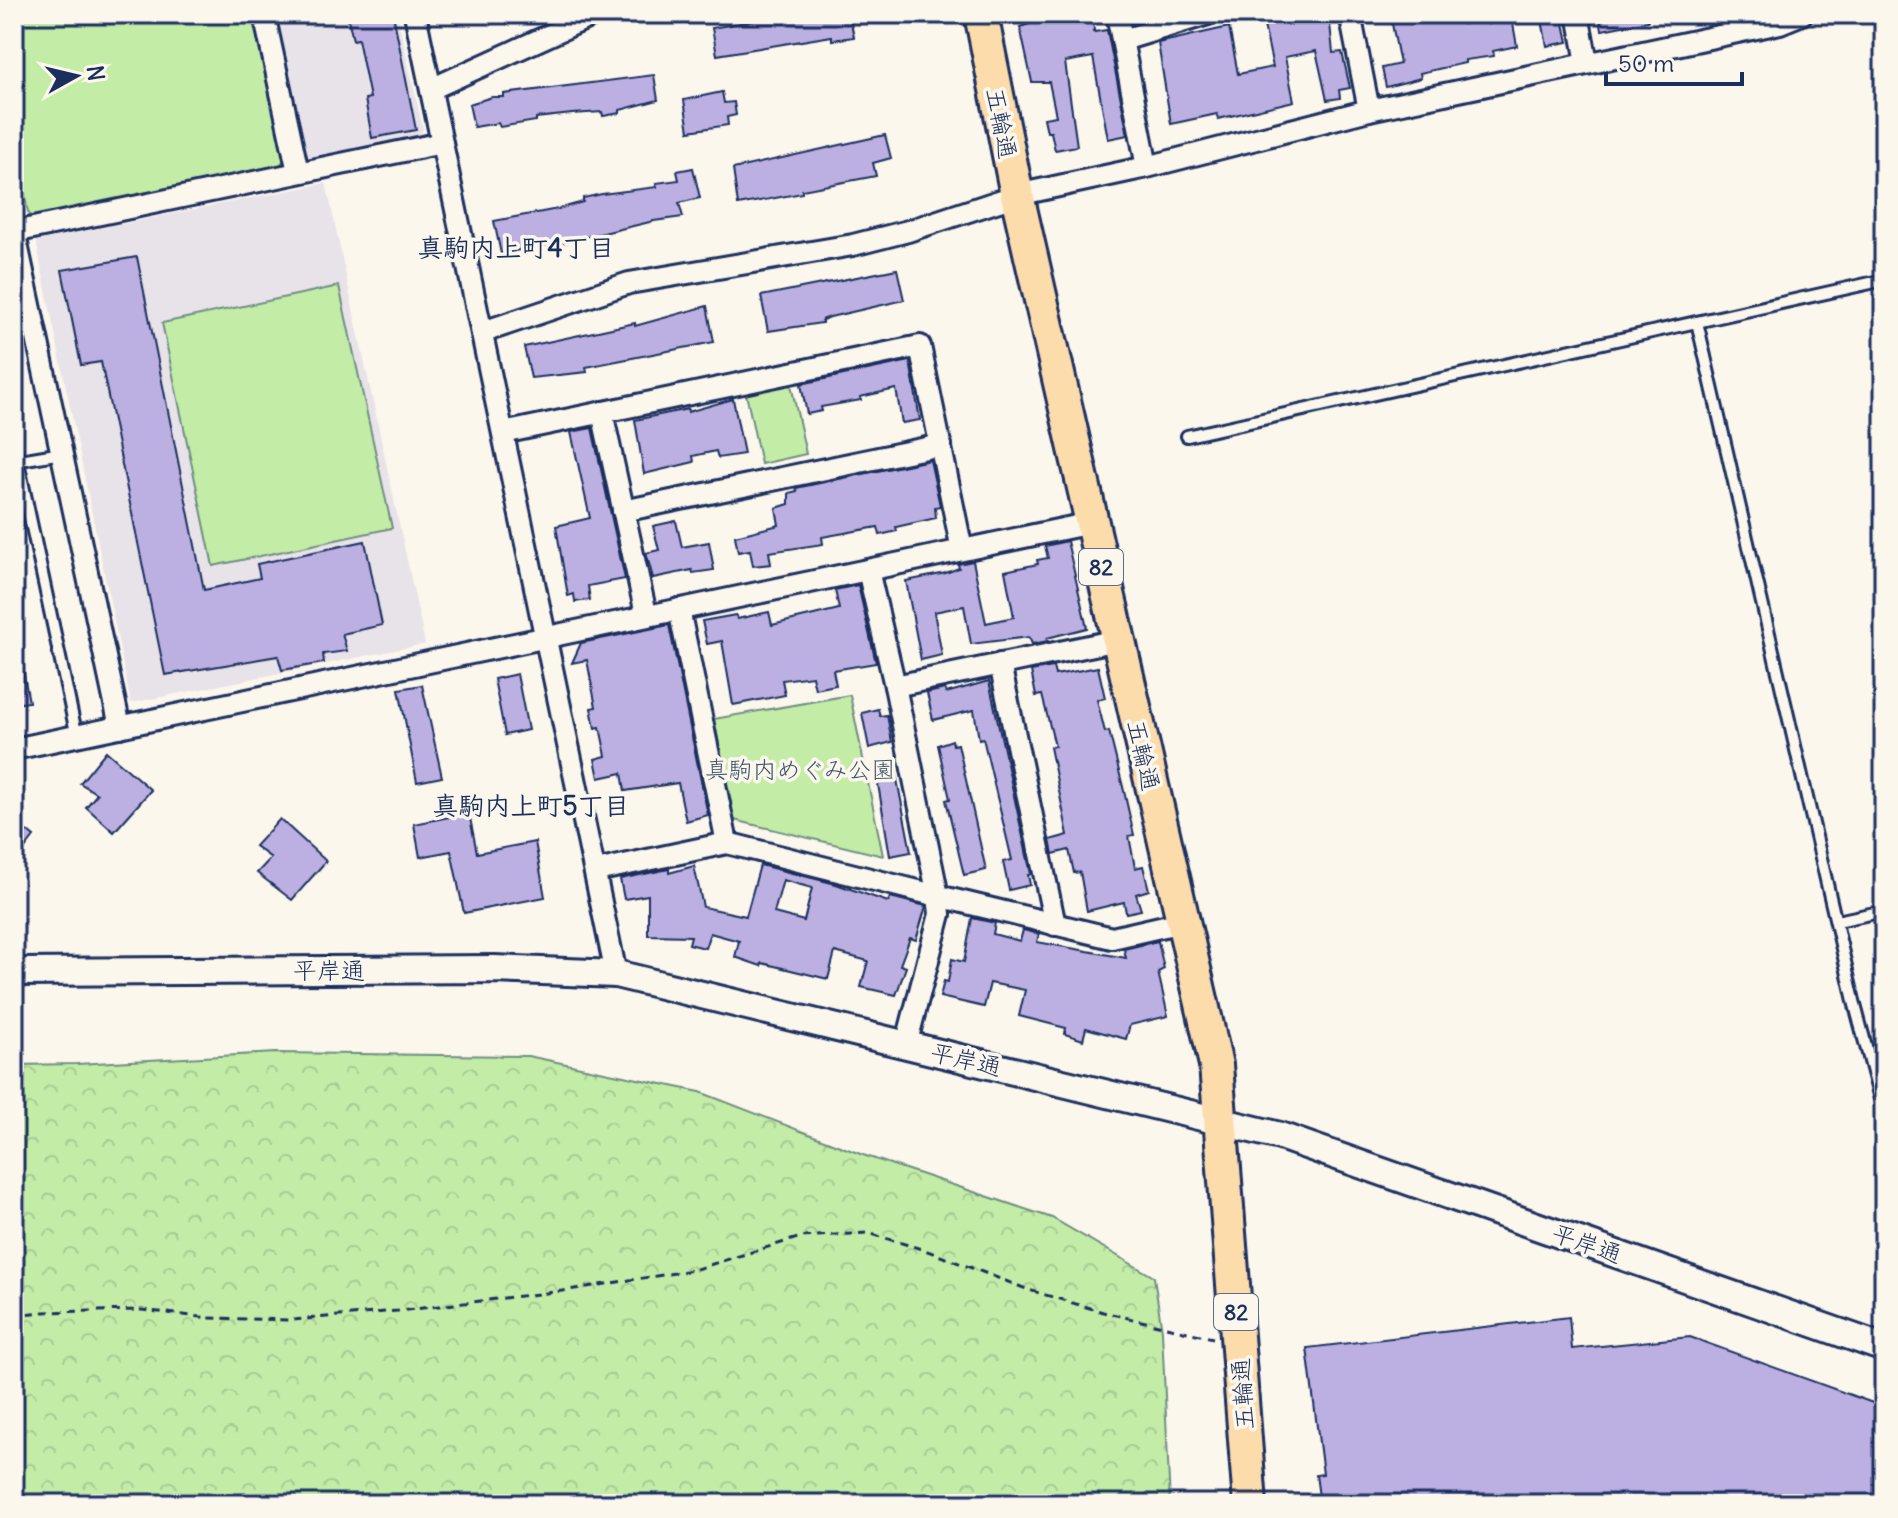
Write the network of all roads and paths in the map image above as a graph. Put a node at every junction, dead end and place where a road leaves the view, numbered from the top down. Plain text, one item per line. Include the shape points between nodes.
1 (264, 14) edge
2 (415, 14) edge
3 (596, 14) edge
4 (981, 14) edge
5 (1117, 14) edge
6 (1208, 14) edge
7 (1350, 14) edge
8 (1578, 14) edge
9 (1802, 14) edge
10 (1123, 40) junction
11 (1587, 63) junction
12 (431, 89) junction
13 (1369, 110) junction
14 (442, 143) junction
15 (1147, 167) junction
16 (298, 172) junction
17 (1017, 195) junction
18 (14, 231) edge
19 (1884, 280) edge
20 (20, 286) edge
21 (1697, 322) junction
22 (483, 332) junction
23 (602, 412) junction
24 (503, 433) junction
25 (1187, 436) dead end
26 (14, 443) edge
27 (941, 445) junction
28 (62, 453) junction
29 (16, 461) edge
30 (623, 511) junction
31 (1091, 523) junction
32 (962, 550) junction
33 (868, 570) junction
34 (679, 609) junction
35 (646, 614) junction
36 (546, 637) junction
37 (1118, 640) junction
38 (1000, 664) junction
39 (895, 686) junction
40 (120, 727) junction
41 (77, 737) junction
42 (14, 749) edge
43 (727, 843) junction
44 (596, 871) junction
45 (938, 896) junction
46 (1884, 911) edge
47 (1837, 921) junction
48 (1182, 922) junction
49 (1055, 925) junction
50 (14, 972) edge
51 (616, 974) junction
52 (906, 1045) junction
53 (1884, 1114) edge
54 (1219, 1120) junction
55 (14, 1315) edge
56 (1222, 1340) dead end
57 (1884, 1348) edge
58 (1250, 1504) edge

1 - 16 street
2 - 12 street
3 - 12 street
4 - 17 main road, 五輪通 / 82
5 - 10 street
6 - 10 street
7 - 13 street
8 - 11 street
9 - 11 street
10 - 15 street
11 - 13 street
12 - 14 street
13 - 15 street
14 - 16 street
14 - 22 street
15 - 17 street
16 - 18 street
17 - 22 street via 853,245 629,283
17 - 31 main road, 五輪通 / 82
18 - 20 street
19 - 21 lane
20 - 28 street
21 - 25 lane
21 - 47 lane
22 - 24 street
23 - 24 street
23 - 27 street via 920,346
23 - 30 street
24 - 36 street
26 - 29 lane
27 - 30 street
27 - 32 street
28 - 29 lane
28 - 40 street
29 - 41 lane
30 - 35 street
31 - 32 street
31 - 37 main road, 五輪通 / 82
32 - 33 street
33 - 34 street
33 - 39 street
34 - 35 street
34 - 43 street
35 - 36 street
36 - 40 street
36 - 44 street
37 - 38 street
37 - 48 main road, 五輪通 / 82
38 - 39 street
38 - 49 street
39 - 45 street
40 - 41 street
41 - 42 street
43 - 44 street
43 - 45 street
44 - 51 street
45 - 49 street
45 - 52 street via 940,914
46 - 47 lane
47 - 53 lane
48 - 49 street via 1112,938
48 - 54 main road, 五輪通 / 82 via 1216,1065
50 - 51 street, 平岸通 via 494,969
51 - 52 street, 平岸通
52 - 54 street, 平岸通
54 - 57 street, 平岸通 via 1280,1136
54 - 58 main road, 五輪通 / 82
55 - 56 path via 142,1310 292,1320 398,1311 693,1270 801,1237 868,1233 1029,1290

